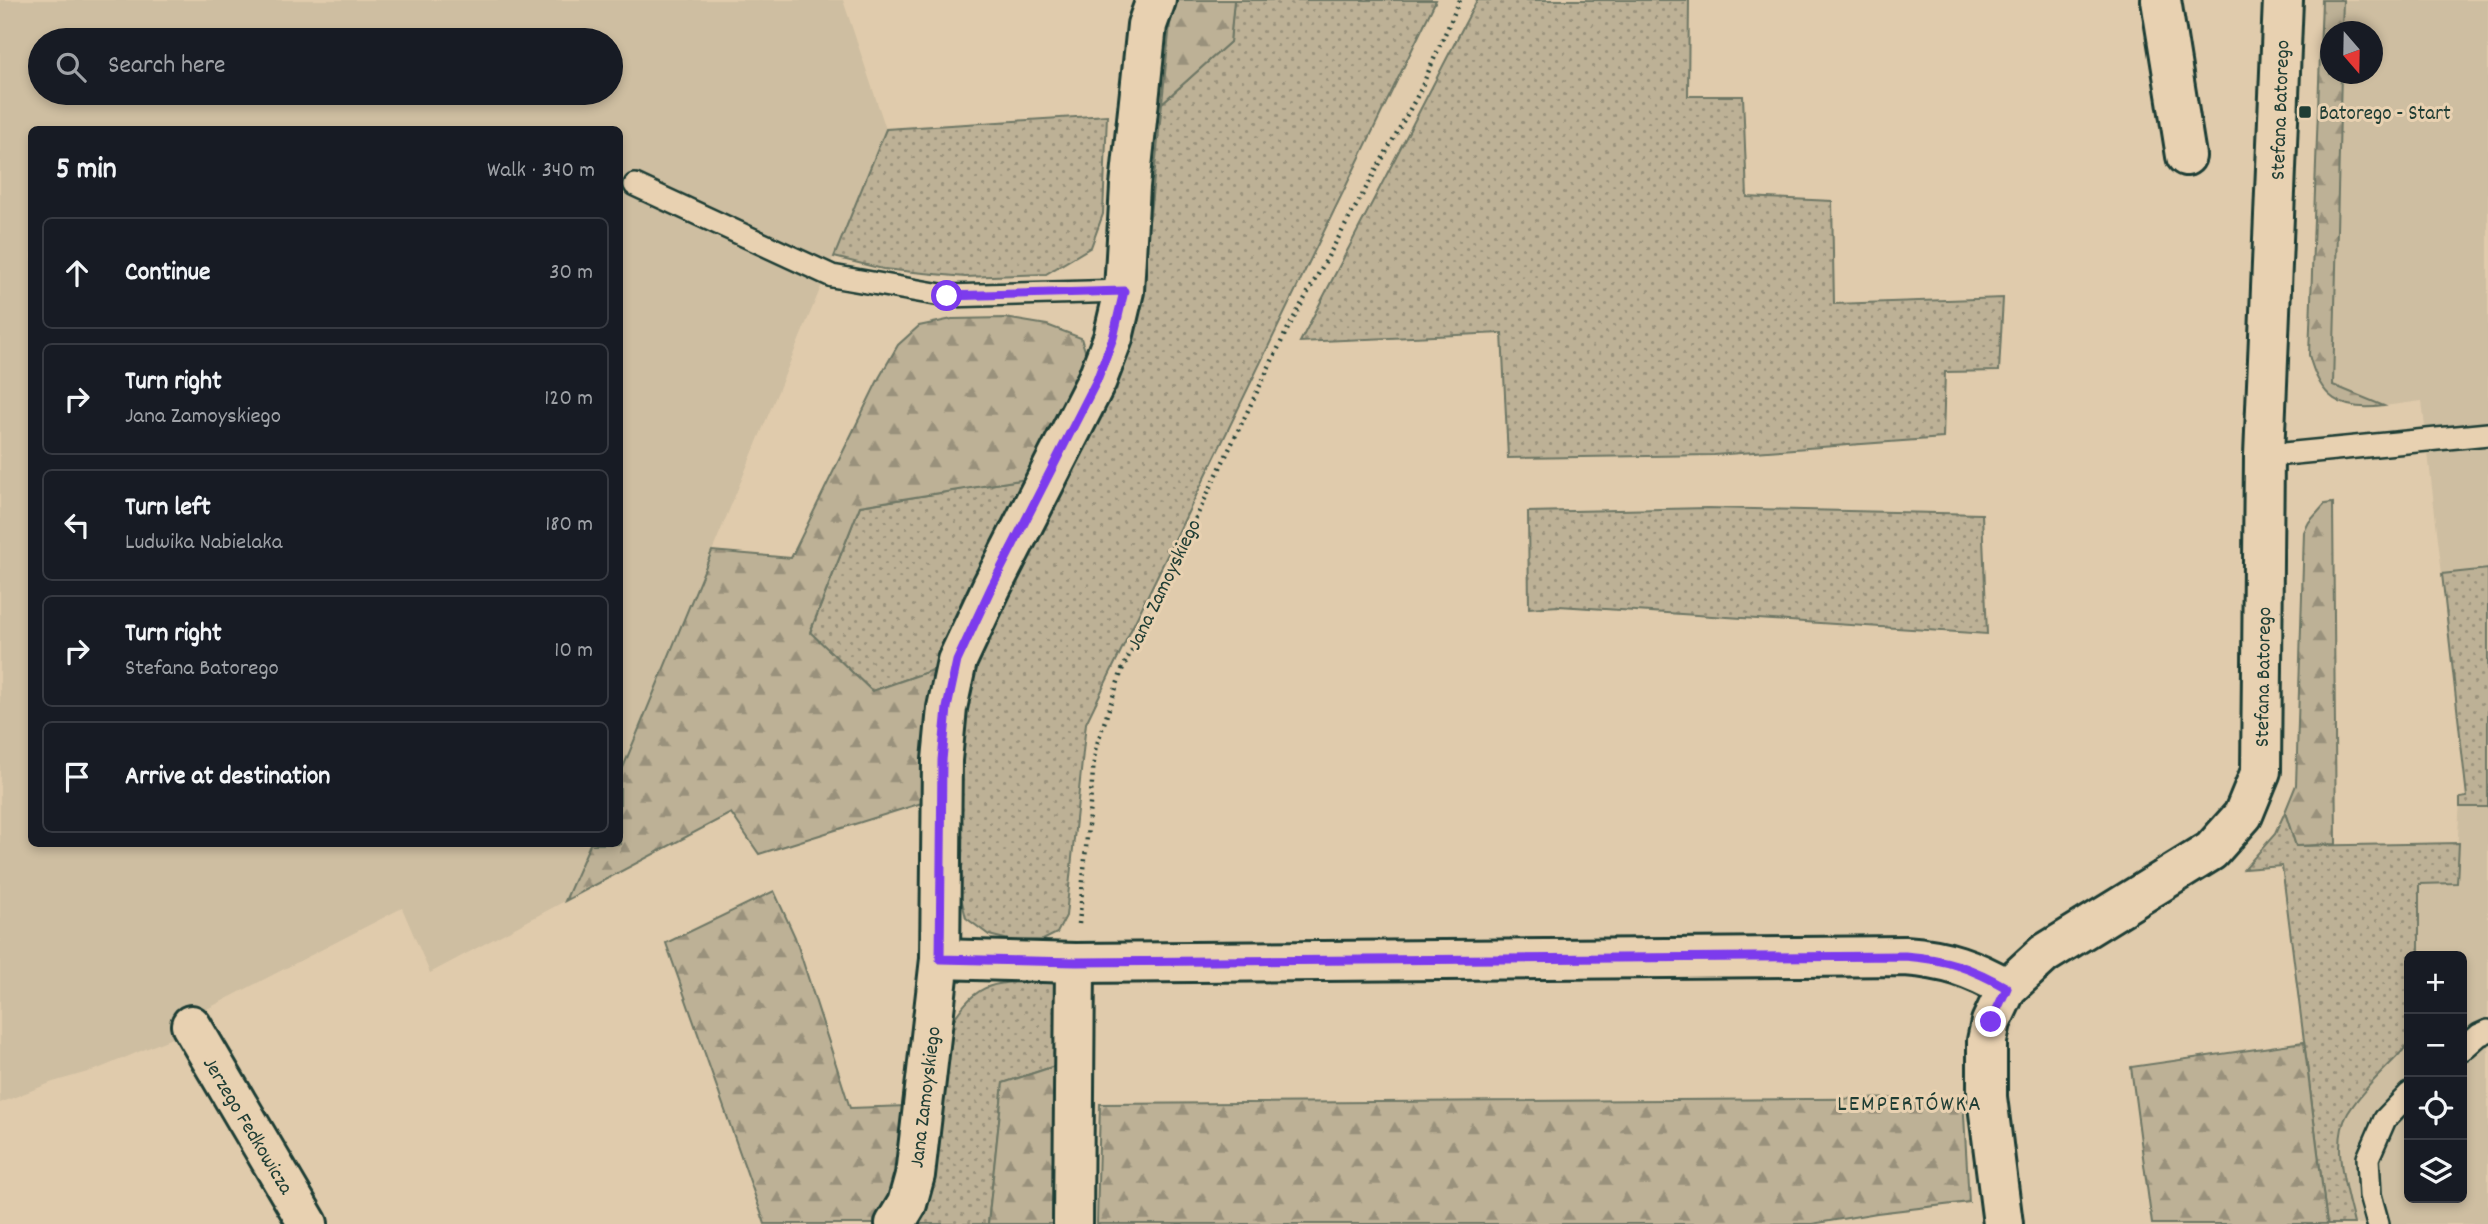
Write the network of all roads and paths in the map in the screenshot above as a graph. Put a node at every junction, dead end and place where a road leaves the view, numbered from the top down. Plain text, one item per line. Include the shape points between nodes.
1 (1156, 0) edge
2 (1460, 0) edge
3 (2161, 0) edge
4 (2283, 0) edge
5 (2186, 156) dead end
6 (635, 185) dead end
7 (1124, 291) junction
8 (2488, 434) edge
9 (2264, 456) junction
10 (940, 959) junction
11 (1076, 962) junction
12 (2007, 988) junction
13 (191, 1025) dead end
14 (2488, 1031) edge
15 (2467, 1046) edge
16 (2404, 1099) edge
17 (308, 1224) edge
18 (895, 1224) edge
19 (1073, 1224) edge
20 (2003, 1224) edge
21 (2378, 1224) edge

1 - 7 street, Jana Zamoyskiego via 1147,25
2 - 11 path, Jana Zamoyskiego via 1419,93 1286,332 1122,670 1095,750
3 - 5 street
4 - 9 street, Stefana Batorego
6 - 7 lane via 832,276 947,296
7 - 10 street, Jana Zamoyskiego via 1097,380 957,661 942,760
8 - 9 lane
9 - 12 street, Stefana Batorego via 2261,771 2243,815 2211,851 2044,954
10 - 11 street
10 - 18 street, Jana Zamoyskiego via 915,1175 907,1204
11 - 12 street via 1905,956 1936,958 1965,967
11 - 19 street
12 - 20 street, Stefana Batorego via 1987,1041 1987,1097
13 - 17 street, Jerzego Fedkowicza
14 - 15 lane
16 - 21 lane via 2385,1119 2368,1158 2370,1195

